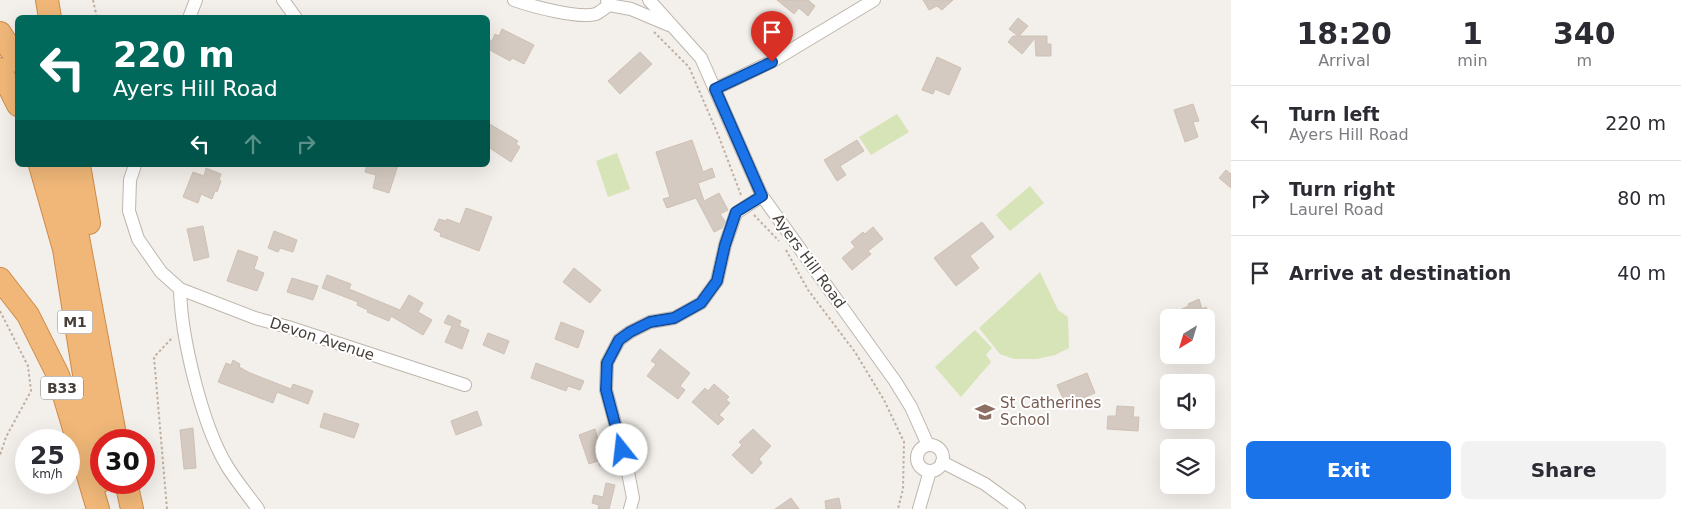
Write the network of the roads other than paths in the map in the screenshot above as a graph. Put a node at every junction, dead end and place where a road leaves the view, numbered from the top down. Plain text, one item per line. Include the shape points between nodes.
1 (47, 0) edge
2 (196, 0) edge
3 (282, 0) edge
4 (514, 0) edge
5 (649, 0) edge
6 (874, 0) edge
7 (608, 3) edge
8 (50, 15) edge
9 (190, 15) edge
10 (294, 15) edge
11 (673, 27) junction
12 (0, 33) edge
13 (15, 56) edge
14 (0, 69) edge
15 (715, 89) junction
16 (15, 99) edge
17 (41, 167) edge
18 (62, 167) edge
19 (79, 167) edge
20 (134, 167) edge
21 (762, 196) junction
22 (0, 279) edge
23 (180, 289) junction
24 (100, 348) junction
25 (465, 385) dead end
26 (93, 429) edge
27 (114, 429) edge
28 (928, 445) junction
29 (942, 462) junction
30 (930, 470) junction
31 (104, 494) edge
32 (129, 494) edge
33 (98, 509) edge
34 (108, 509) edge
35 (132, 509) edge
36 (258, 509) edge
37 (630, 509) edge
38 (919, 509) edge
39 (1019, 509) edge

1 - 8 highway
2 - 9 street
3 - 10 street
4 - 7 street via 575,14 595,14
5 - 11 street, Ayers Hill Road
6 - 15 street via 772,62
7 - 11 street
11 - 15 street, Ayers Hill Road via 701,58
12 - 13 highway
14 - 16 highway
15 - 21 street, Ayers Hill Road
17 - 26 highway, M1 via 64,249
18 - 24 highway, M1
19 - 24 highway via 87,204
20 - 23 street via 130,180 129,211 138,239 161,272
21 - 28 street, Ayers Hill Road via 895,381 912,407
21 - 37 street via 736,212 717,281 701,303 674,318 650,322 630,332 619,340 607,363 606,390 627,467 633,498
22 - 33 highway, B33 via 28,315 58,376
23 - 25 street, Devon Avenue via 255,318
23 - 36 street via 185,337 209,430 226,465
24 - 27 highway, M1
28 - 29 street via 940,450
28 - 30 street via 918,452 917,461 922,468
29 - 30 street
29 - 39 street via 985,484
30 - 38 street
31 - 34 highway, M1
32 - 35 highway

